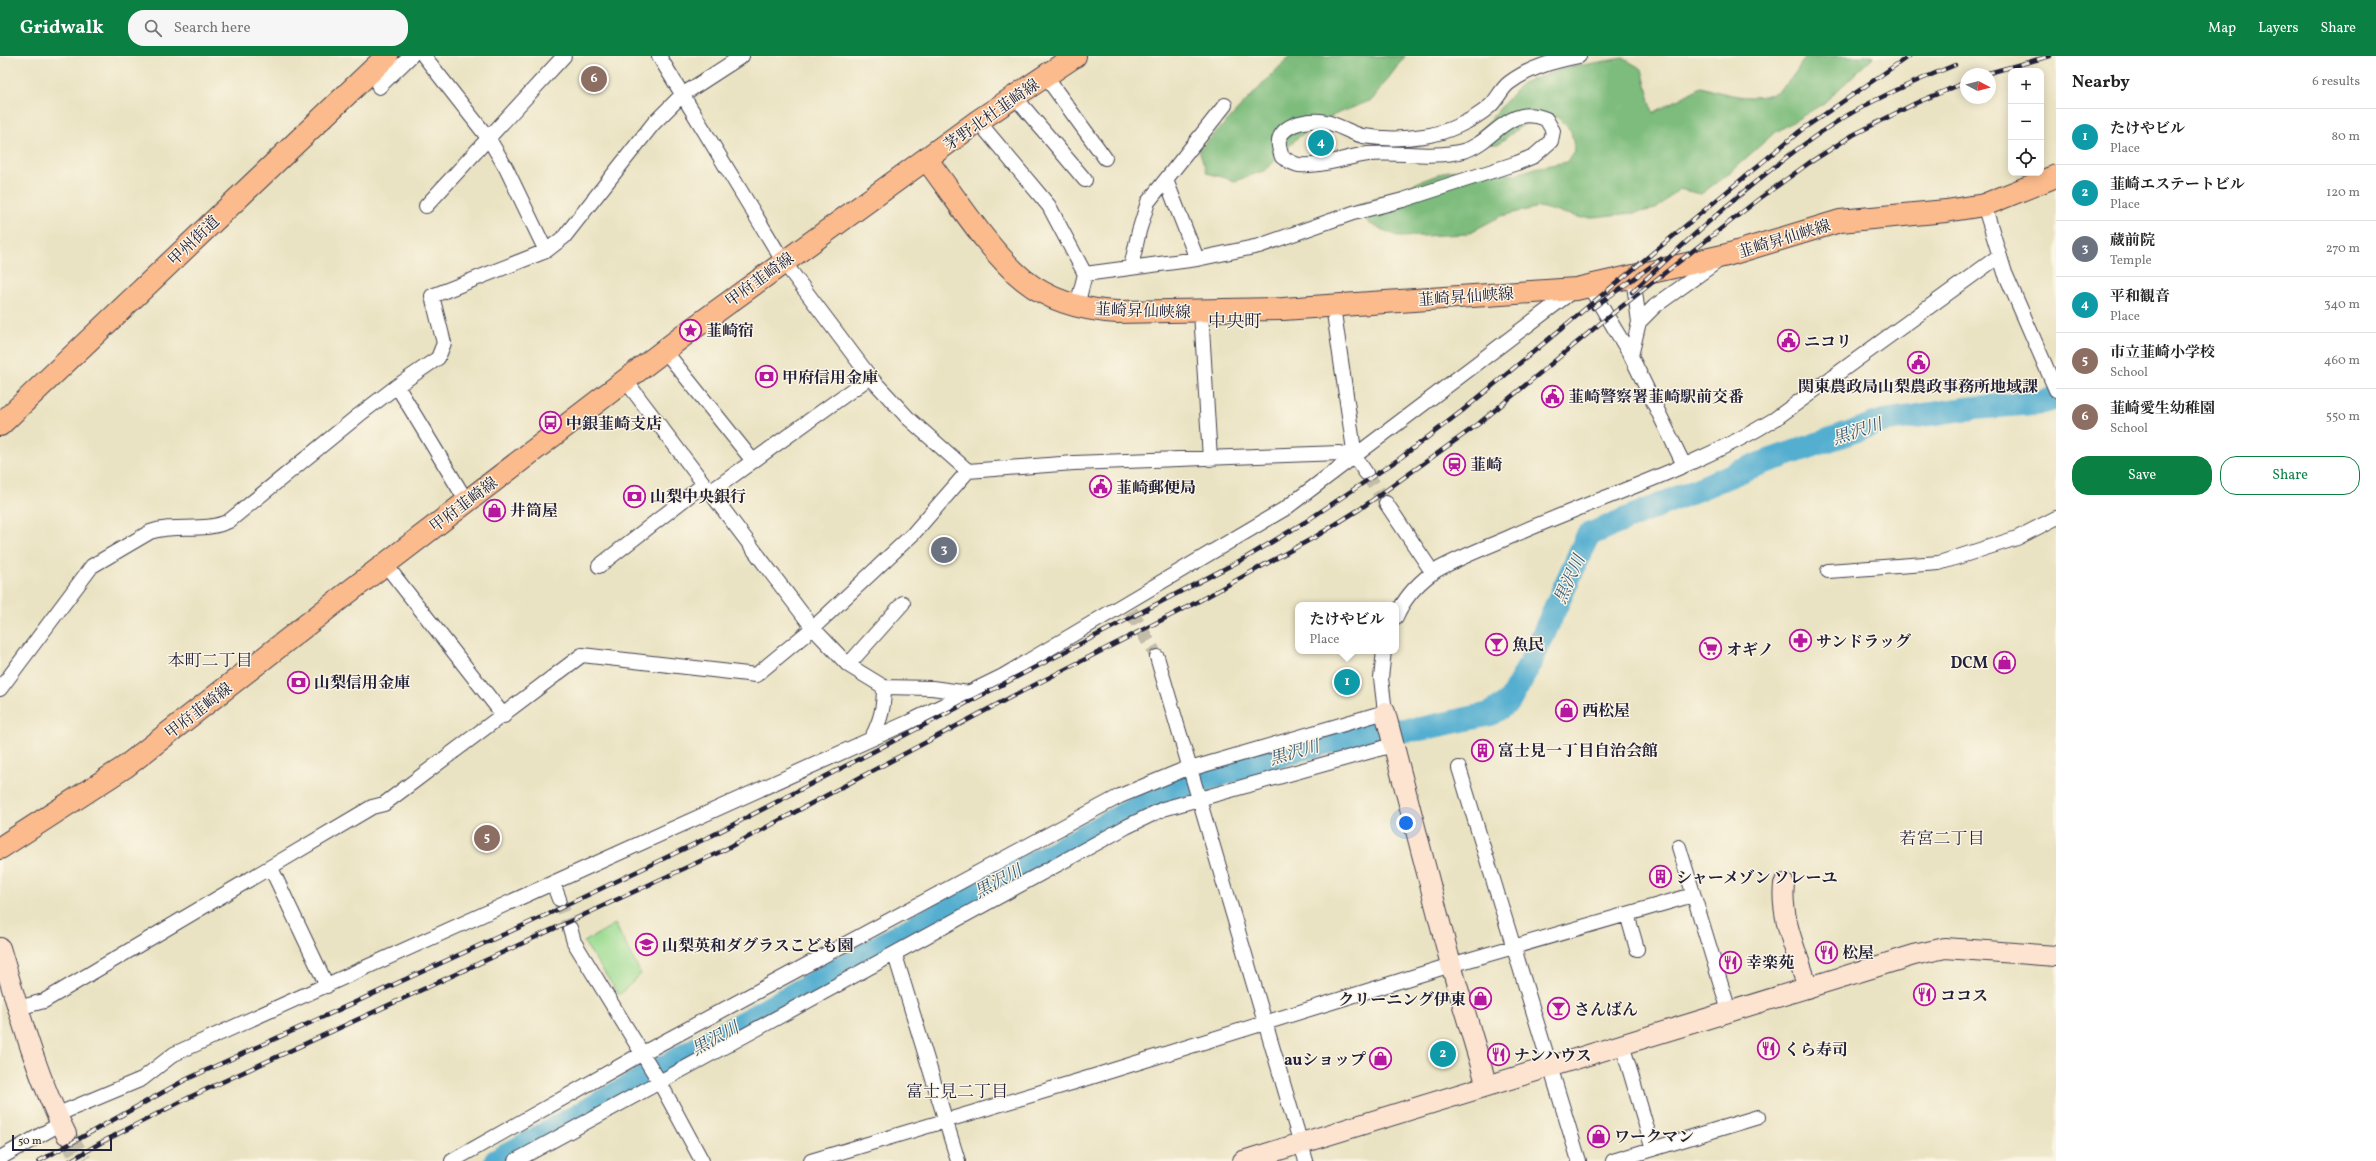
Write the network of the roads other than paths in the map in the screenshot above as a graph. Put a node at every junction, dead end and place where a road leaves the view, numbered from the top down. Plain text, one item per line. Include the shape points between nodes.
1 (387, 56) edge
2 (411, 56) edge
3 (424, 56) edge
4 (564, 56) edge
5 (659, 56) edge
6 (742, 56) edge
7 (1579, 56) edge
8 (1059, 64) edge
9 (379, 87) dead end
10 (682, 95) junction
11 (1014, 97) junction
12 (1225, 105) dead end
13 (978, 121) junction
14 (489, 139) junction
15 (1106, 158) dead end
16 (926, 159) junction
17 (2056, 176) edge
18 (1085, 180) dead end
19 (1166, 180) junction
20 (1984, 205) junction
21 (426, 206) dead end
22 (546, 251) junction
23 (1727, 254) junction
24 (1999, 256) junction
25 (1197, 259) junction
26 (783, 261) junction
27 (1131, 267) junction
28 (1085, 274) junction
29 (1633, 277) junction
30 (1582, 288) junction
31 (1077, 306) junction
32 (1333, 306) junction
33 (1201, 312) junction
34 (1639, 322) junction
35 (665, 351) junction
36 (1630, 356) junction
37 (870, 377) junction
38 (626, 381) junction
39 (397, 386) junction
40 (2056, 390) edge
41 (0, 425) edge
42 (1355, 457) junction
43 (1210, 459) junction
44 (752, 462) junction
45 (1684, 465) junction
46 (968, 471) junction
47 (1366, 473) tunnel mouth
48 (707, 488) junction
49 (467, 502) junction
50 (1386, 503) tunnel mouth
51 (2056, 518) edge
52 (385, 564) junction
53 (599, 566) dead end
54 (1828, 571) dead end
55 (1433, 573) junction
56 (903, 603) dead end
57 (1399, 611) edge
58 (813, 628) junction
59 (1384, 654) edge
60 (1157, 657) tunnel mouth
61 (848, 665) junction
62 (884, 687) junction
63 (0, 689) edge
64 (969, 693) junction
65 (1385, 712) junction
66 (504, 716) junction
67 (872, 737) junction
68 (1393, 745) junction
69 (1190, 768) junction
70 (1459, 768) dead end
71 (1200, 799) junction
72 (1679, 847) dead end
73 (0, 848) edge
74 (271, 868) junction
75 (553, 883) junction
76 (1784, 884) dead end
77 (1693, 895) junction
78 (559, 899) tunnel mouth
79 (1627, 914) junction
80 (570, 928) tunnel mouth
81 (0, 948) edge
82 (1514, 948) junction
83 (1637, 949) dead end
84 (895, 954) junction
85 (2056, 956) edge
86 (1451, 965) junction
87 (328, 986) junction
88 (1808, 988) junction
89 (18, 1008) junction
90 (1729, 1011) junction
91 (1265, 1024) junction
92 (1622, 1044) junction
93 (643, 1053) junction
94 (1550, 1066) junction
95 (659, 1081) junction
96 (1487, 1086) junction
97 (1758, 1117) dead end
98 (946, 1121) junction
99 (61, 1124) junction
100 (1653, 1149) junction
101 (1303, 1152) edge
102 (0, 1158) edge
103 (452, 1161) edge
104 (515, 1161) edge
105 (702, 1161) edge
106 (811, 1161) edge
107 (958, 1161) edge
108 (1243, 1161) edge
109 (1579, 1161) edge
110 (1613, 1161) edge

1 - 41 main road, 甲州街道
2 - 9 street
3 - 14 street
4 - 14 street
5 - 10 street
6 - 10 street
7 - 25 street via 1554,61 1532,70 1508,84 1490,106 1464,122 1430,134 1378,138 1352,133 1325,122 1299,123 1285,130 1280,137 1282,157 1298,165 1370,154 1444,154 1463,151 1479,145 1500,126 1525,115 1546,119 1553,131 1551,141 1542,150 1517,164 1353,213 1259,246
8 - 11 main road, 茅野北杜韮崎線
8 - 15 street
10 - 22 street via 653,124 564,237
10 - 26 street
11 - 13 main road, 茅野北杜韮崎線
11 - 18 street
12 - 19 street
13 - 16 main road, 茅野北杜韮崎線
13 - 28 street via 1049,206
14 - 21 street
14 - 22 street
16 - 26 main road, 甲府韮崎線
16 - 31 main road, 韮崎昇仙峡線 via 996,250 1024,280 1053,297
17 - 20 main road, 韮崎昇仙峡線
19 - 25 street
19 - 27 street via 1148,202
20 - 23 main road, 韮崎昇仙峡線 via 1840,221
20 - 24 street
22 - 39 street via 432,296 444,343 438,358
23 - 29 main road, 韮崎昇仙峡線
23 - 34 street via 1655,306
24 - 40 street
24 - 45 street via 1776,419 1748,436
25 - 27 street
26 - 35 main road, 甲府韮崎線
26 - 37 street
27 - 28 street
28 - 31 street
29 - 30 main road, 韮崎昇仙峡線
29 - 34 street
30 - 32 main road, 韮崎昇仙峡線
30 - 36 street
30 - 42 street
31 - 33 main road, 韮崎昇仙峡線 via 1095,311
32 - 33 main road, 韮崎昇仙峡線
32 - 42 street
33 - 43 street
34 - 36 street
35 - 38 main road, 甲府韮崎線
35 - 44 street
36 - 45 street
37 - 44 street
37 - 46 street via 908,418
38 - 48 street
38 - 49 main road, 甲府韮崎線
39 - 49 street
39 - 63 street via 229,522 218,526 160,529 150,532 92,566
42 - 43 street via 1340,453
42 - 47 street
42 - 64 street via 1286,508 1129,607
43 - 46 street via 1074,463
44 - 48 street
45 - 55 street via 1551,519
46 - 58 street via 913,534
48 - 53 street
48 - 58 street
49 - 52 main road, 甲府韮崎線
50 - 55 street
51 - 54 street via 2017,538 1939,563
52 - 66 street
52 - 73 main road, 甲府韮崎線 via 125,767
55 - 57 street via 1407,596
56 - 61 street
58 - 61 street
58 - 66 street via 756,675 582,655
59 - 65 street via 1381,678
60 - 69 street
61 - 62 street
62 - 64 street via 932,688
62 - 67 street via 882,712
64 - 67 street
65 - 68 street
65 - 69 street
66 - 74 street via 384,804 372,806
67 - 75 street
68 - 71 street
68 - 86 street
69 - 71 street
69 - 93 street via 1113,800
70 - 82 street
71 - 84 street via 1163,810 1126,826
71 - 91 street
72 - 77 street
74 - 87 street
74 - 89 street via 44,1001
75 - 78 street
75 - 87 street
76 - 88 street via 1782,901 1785,917
77 - 79 street
77 - 90 street
79 - 82 street
79 - 83 street
80 - 93 street via 574,942
81 - 89 street
82 - 86 street
82 - 94 street
84 - 95 street
84 - 98 street
85 - 88 street via 1946,948
86 - 91 street
86 - 96 street
87 - 99 street via 174,1054 142,1079
88 - 90 street
89 - 99 street via 23,1029
90 - 92 street
91 - 98 street
91 - 101 street
92 - 94 street
92 - 100 street
93 - 95 street
93 - 103 street
94 - 96 street
94 - 109 street
95 - 104 street
95 - 105 street
96 - 101 street
97 - 100 street
98 - 106 street
98 - 107 street
99 - 102 street
100 - 110 street
101 - 108 street

